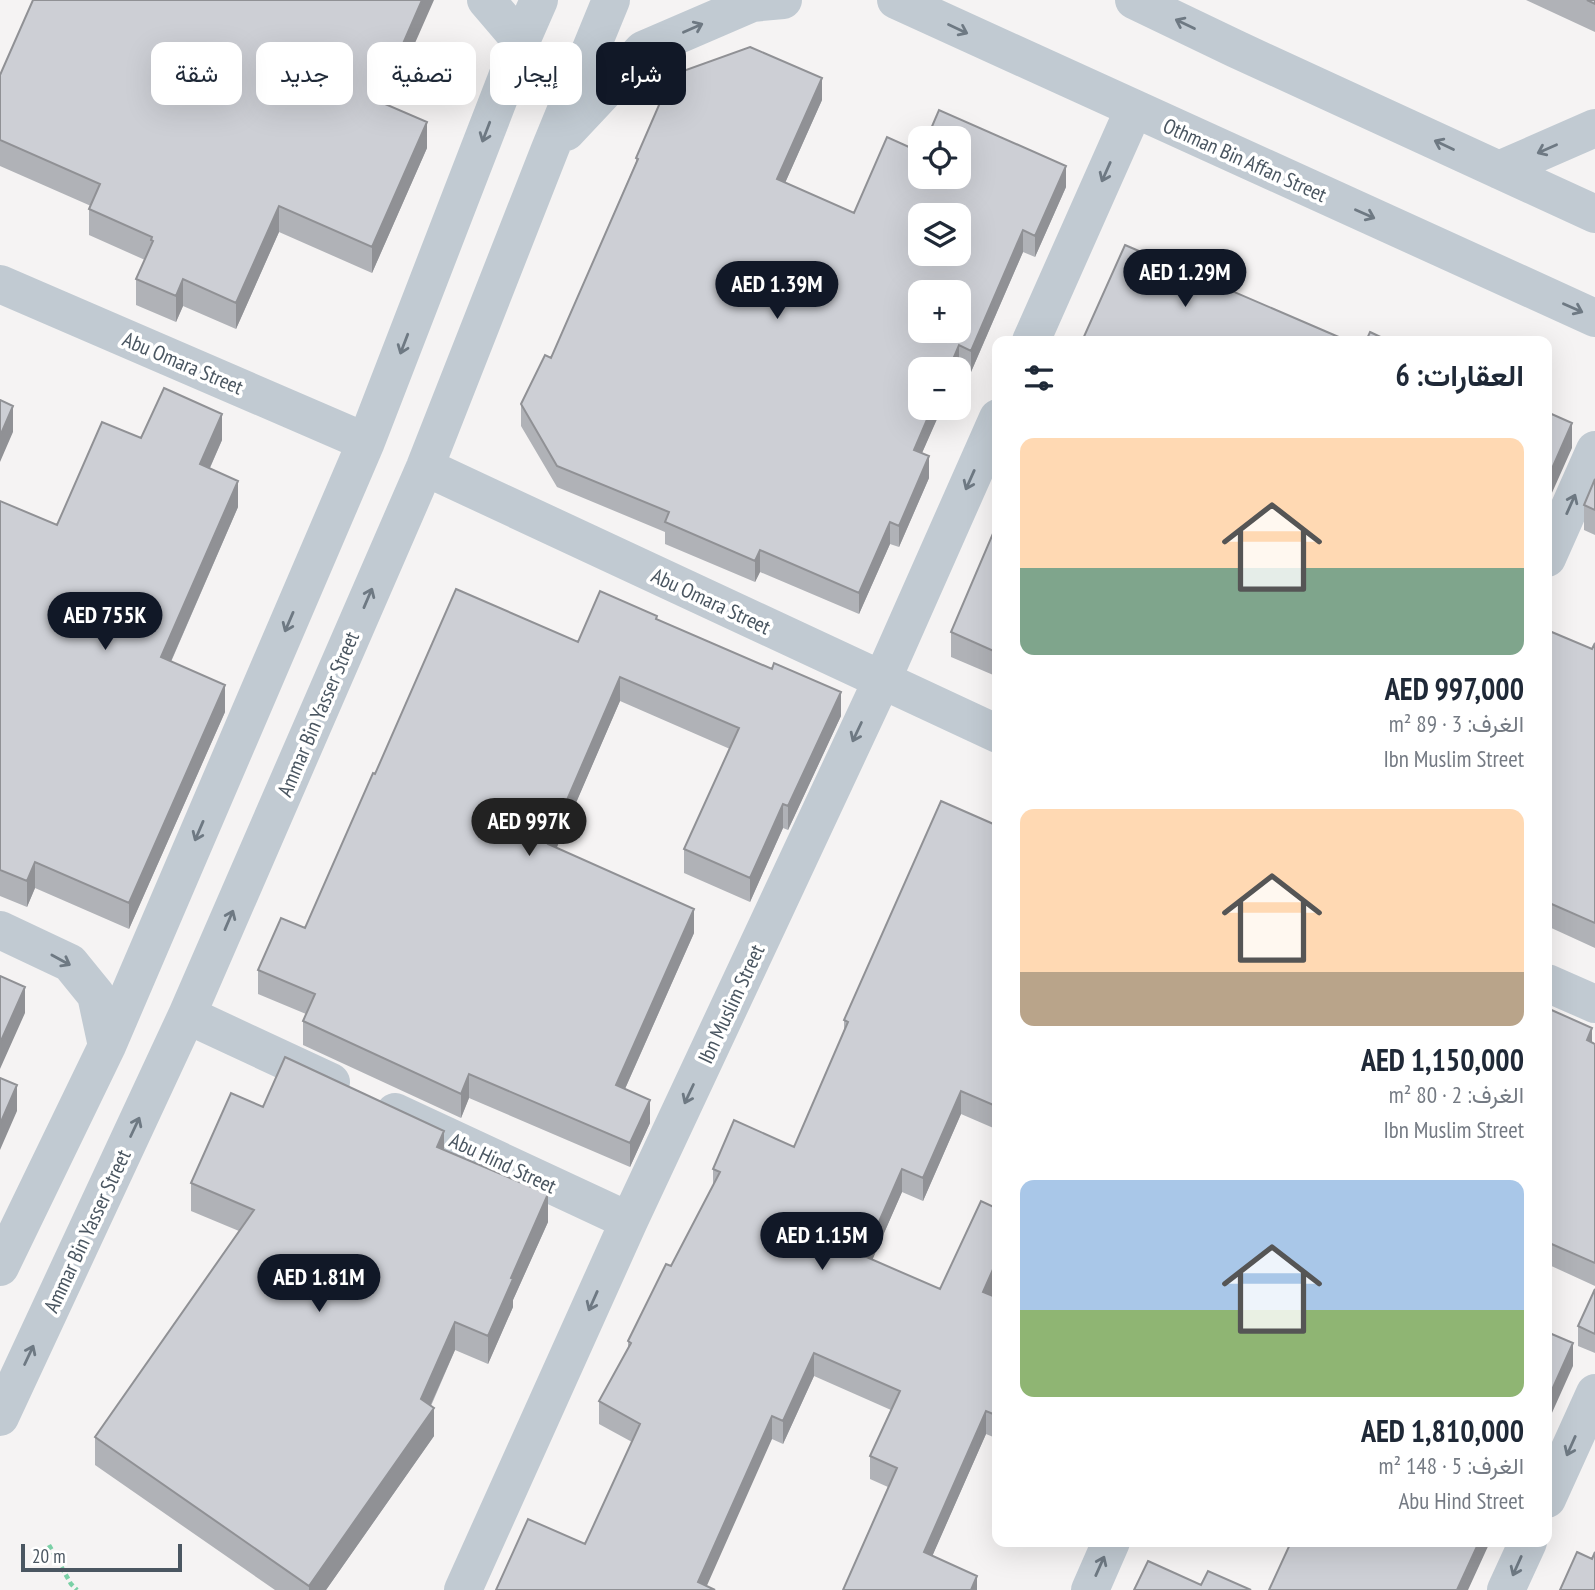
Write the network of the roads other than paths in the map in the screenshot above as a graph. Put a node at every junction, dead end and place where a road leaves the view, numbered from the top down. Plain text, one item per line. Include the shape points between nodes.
1 (486, 0) edge
2 (539, 0) edge
3 (611, 0) edge
4 (783, 0) edge
5 (896, 0) edge
6 (1134, 0) edge
7 (521, 41) junction
8 (1133, 109) junction
9 (1595, 128) edge
10 (550, 149) junction
11 (1499, 170) junction
12 (1595, 214) edge
13 (0, 284) edge
14 (1595, 318) edge
15 (1033, 336) edge
16 (992, 431) edge
17 (366, 442) junction
18 (1595, 450) edge
19 (425, 467) junction
20 (1552, 547) edge
21 (881, 680) junction
22 (992, 731) edge
23 (0, 930) edge
24 (1552, 985) edge
25 (1595, 1004) edge
26 (187, 1015) junction
27 (107, 1046) junction
28 (629, 1221) junction
29 (0, 1267) edge
30 (1595, 1393) edge
31 (0, 1417) edge
32 (1552, 1488) edge
33 (1109, 1547) edge
34 (1526, 1547) edge
35 (463, 1590) edge
36 (1090, 1590) edge
37 (1506, 1590) edge

1 - 7 street
2 - 7 street
3 - 10 street, Ammar Bin Yasser Street
10 -> 4 street via 643,50 752,2
5 -> 8 street, Othman Bin Affan Street
11 -> 6 street
7 -> 17 street
8 -> 14 street, Othman Bin Affan Street
8 -> 15 street
9 -> 11 street
10 - 19 street, Ammar Bin Yasser Street
11 - 12 street
13 - 17 street, Abu Omara Street
16 -> 21 street, Ibn Muslim Street
17 -> 27 street
20 -> 18 street
19 - 21 street, Abu Omara Street
26 -> 19 street, Ammar Bin Yasser Street
21 - 22 street, Abu Omara Street
21 -> 28 street, Ibn Muslim Street
23 -> 27 street via 70,963 96,995
24 - 25 street
26 - 28 street, Abu Hind Street
31 -> 26 street, Ammar Bin Yasser Street
27 - 29 street
28 -> 35 street, Ibn Muslim Street
30 -> 32 street
36 -> 33 street
34 -> 37 street

